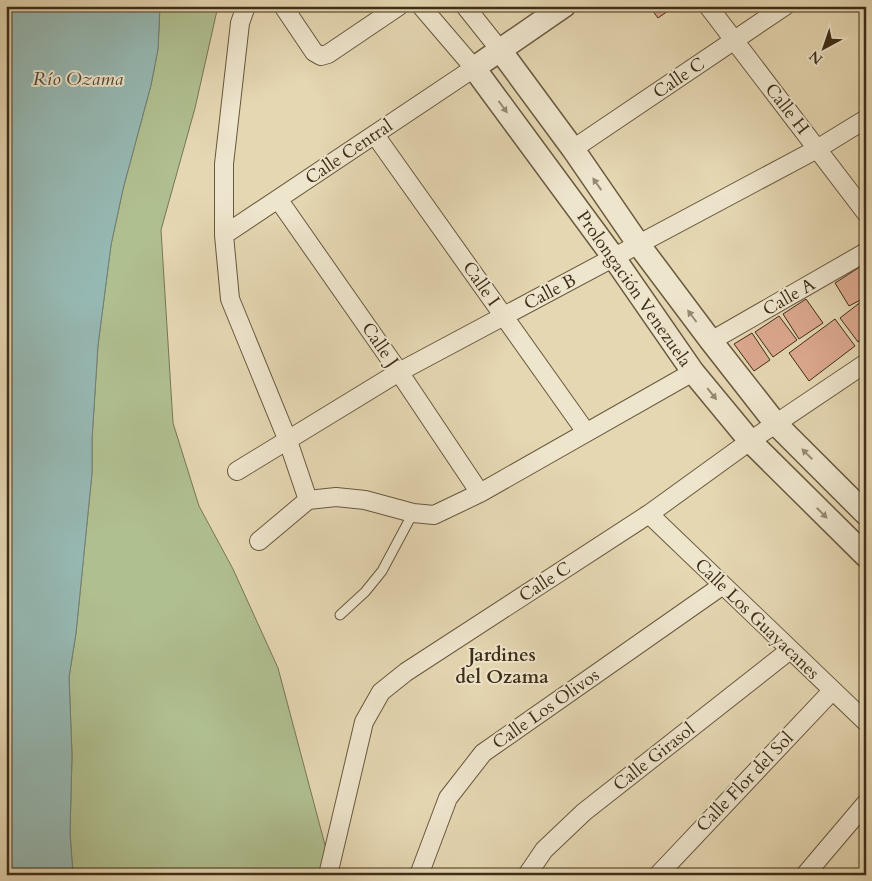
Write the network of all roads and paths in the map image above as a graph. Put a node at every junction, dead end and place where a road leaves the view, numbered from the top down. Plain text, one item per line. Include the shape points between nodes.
1 (246, 6) edge
2 (283, 6) edge
3 (399, 6) edge
4 (421, 6) edge
5 (465, 6) edge
6 (564, 6) edge
7 (708, 6) edge
8 (786, 6) edge
9 (734, 41) junction
10 (500, 50) junction
11 (474, 68) junction
12 (866, 119) edge
13 (375, 135) junction
14 (573, 149) junction
15 (817, 149) junction
16 (278, 199) junction
17 (866, 212) edge
18 (224, 235) junction
19 (639, 244) junction
20 (866, 252) edge
21 (614, 258) junction
22 (504, 316) junction
23 (711, 341) junction
24 (866, 363) edge
25 (399, 372) junction
26 (693, 372) junction
27 (776, 424) junction
28 (586, 432) junction
29 (288, 441) junction
30 (750, 441) junction
31 (237, 471) dead end
32 (480, 493) junction
33 (308, 500) junction
34 (413, 514) junction
35 (649, 514) junction
36 (866, 514) edge
37 (259, 541) dead end
38 (866, 556) edge
39 (723, 585) junction
40 (340, 615) dead end
41 (790, 650) junction
42 (832, 691) junction
43 (866, 722) edge
44 (866, 803) edge
45 (328, 875) edge
46 (419, 875) edge
47 (527, 875) edge
48 (658, 875) edge
49 (805, 875) edge

1 - 18 street via 240,23 224,164
2 - 3 street via 314,52 321,56
4 - 11 street, Prolongación Venezuela
5 - 10 street, Prolongación Venezuela
6 - 10 street
7 - 9 street, Calle H
8 - 9 street, Calle C
9 - 14 street, Calle C
9 - 15 street, Calle H
10 - 11 street
10 - 14 street, Prolongación Venezuela
11 - 13 street, Calle Central
11 -> 21 street, Prolongación Venezuela
12 - 15 street, Calle B
13 - 16 street, Calle Central
13 - 22 street, Calle I
19 -> 14 street, Prolongación Venezuela
15 - 17 street, Calle H
15 - 19 street, Calle B
16 - 18 street, Calle Central
16 - 25 street, Calle J
18 - 29 street via 230,299
19 - 21 street, Calle B
23 -> 19 street, Prolongación Venezuela
20 - 23 street, Calle A
21 - 22 street, Calle B
21 - 26 street, Prolongación Venezuela
22 - 25 street, Calle B
22 - 28 street, Calle I
23 - 27 street, Prolongación Venezuela
24 - 27 street, Calle C
25 - 29 street, Calle B
25 - 32 street, Calle J
26 - 28 street
26 -> 30 street, Prolongación Venezuela
27 - 30 street, Calle C
36 -> 27 street, Prolongación Venezuela
28 - 32 street
29 - 31 street, Calle B
29 - 33 street
30 - 35 street, Calle C
30 -> 38 street, Prolongación Venezuela
32 - 34 street via 434,515
33 - 34 street via 336,497 365,500
33 - 37 street
34 - 40 lane via 382,571
35 - 39 street, Calle Los Guayacanes
35 - 45 street, Calle C via 406,672 382,692 364,722
39 - 41 street, Calle Los Guayacanes
39 - 46 street, Calle Los Olivos via 483,753 448,798
41 - 42 street, Calle Los Guayacanes
41 - 47 street, Calle Girasol via 584,812 544,850
42 - 43 street, Calle Los Guayacanes
42 - 48 street, Calle Flor del Sol
44 - 49 street

